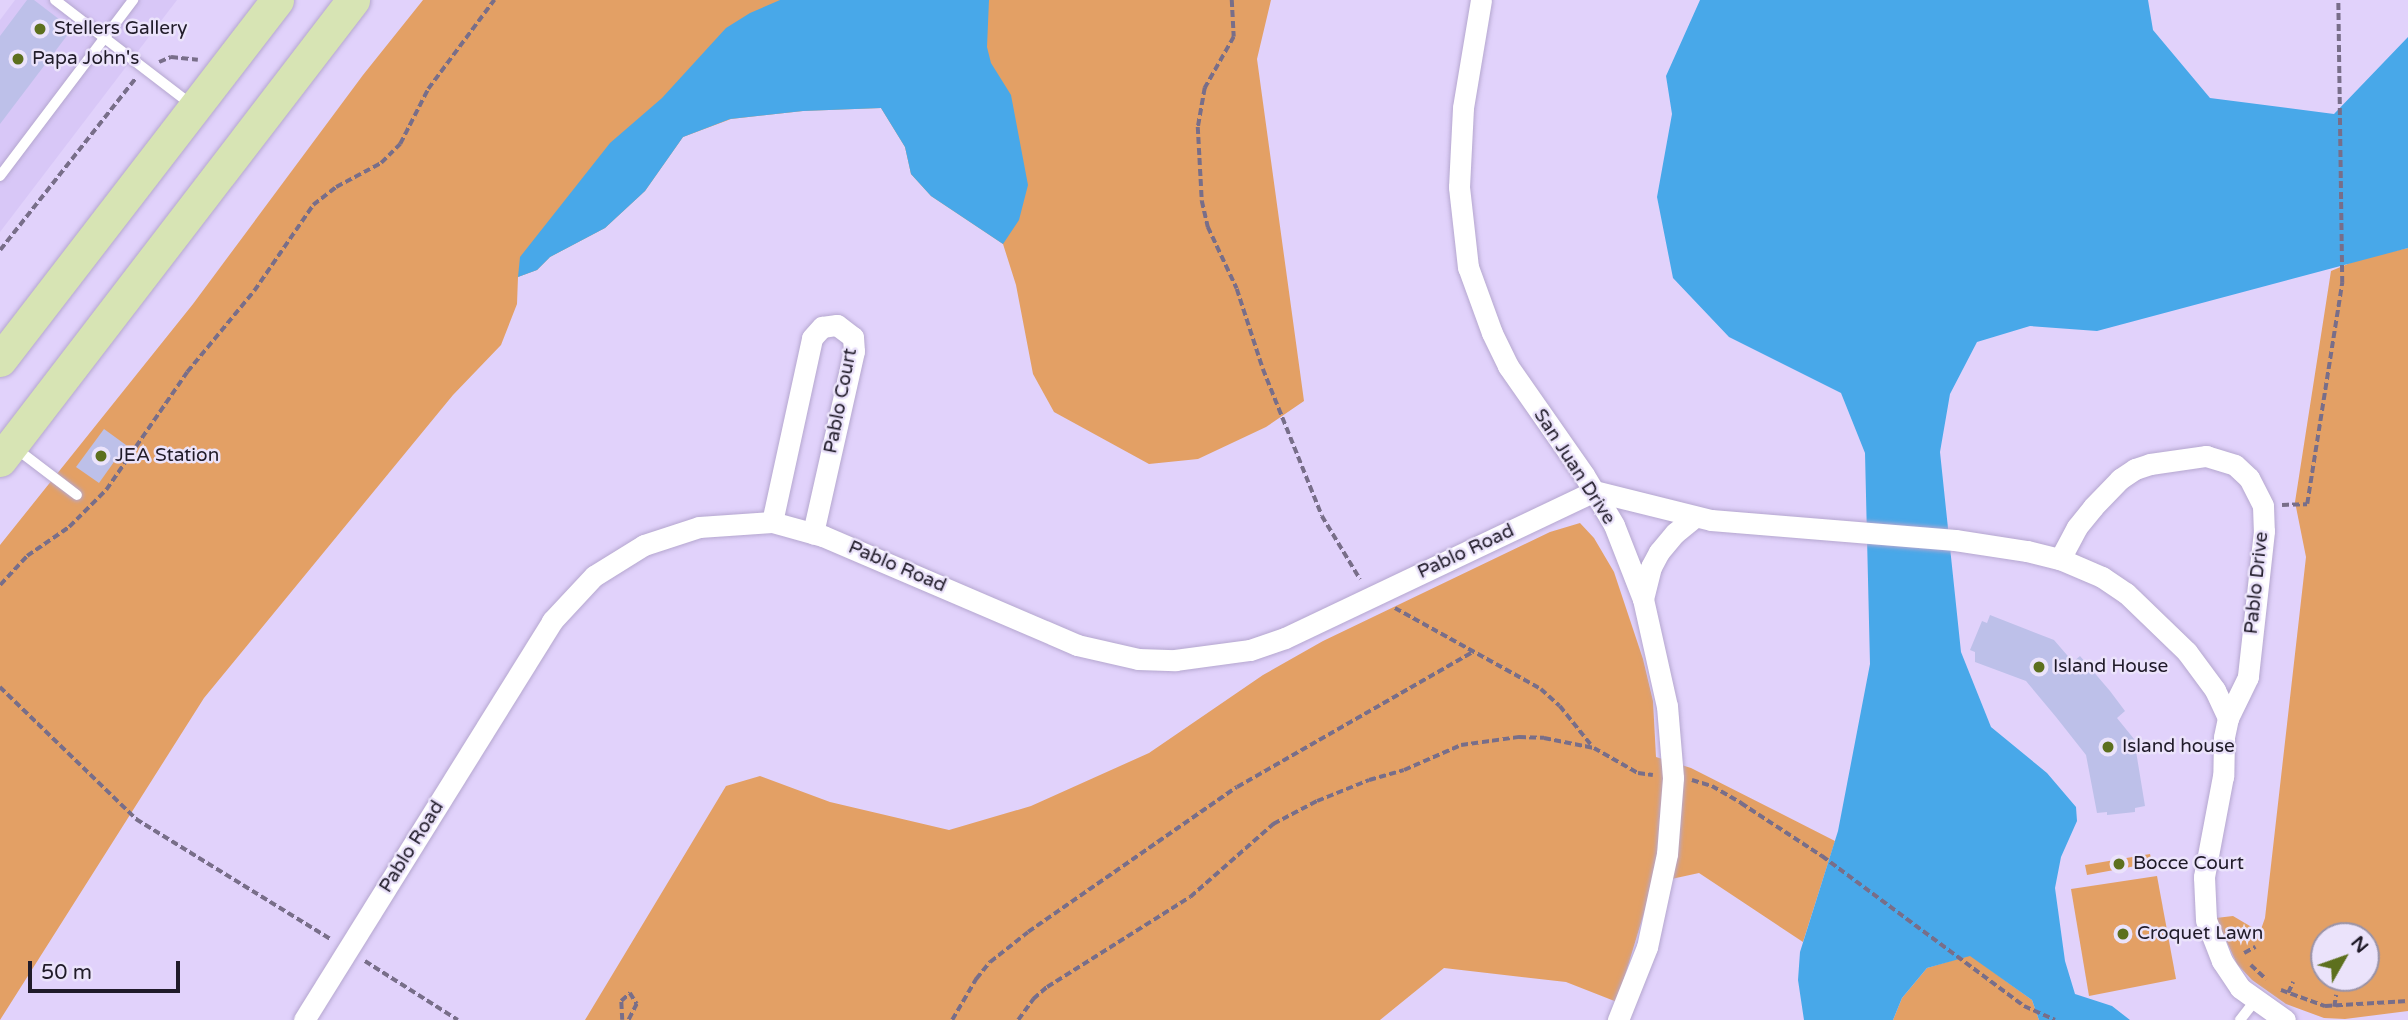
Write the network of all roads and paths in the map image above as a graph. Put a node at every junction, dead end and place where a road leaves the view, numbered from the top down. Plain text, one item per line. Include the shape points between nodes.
1 (55, 0) edge
2 (133, 0) edge
3 (277, 0) edge
4 (353, 0) edge
5 (494, 0) edge
6 (1232, 0) edge
7 (1481, 0) edge
8 (2338, 0) edge
9 (105, 38) junction
10 (204, 58) dead end
11 (148, 71) junction
12 (195, 107) junction
13 (0, 176) edge
14 (0, 250) edge
15 (0, 360) edge
16 (6, 453) edge
17 (1594, 491) junction
18 (77, 495) dead end
19 (2263, 506) junction
20 (1695, 517) junction
21 (772, 522) junction
22 (813, 533) junction
23 (2060, 559) junction
24 (0, 585) edge
25 (1374, 596) junction
26 (1643, 599) junction
27 (1473, 652) junction
28 (0, 687) edge
29 (2228, 718) junction
30 (1594, 748) junction
31 (1673, 778) junction
32 (2255, 947) dead end
33 (348, 950) junction
34 (2293, 982) dead end
35 (2287, 993) junction
36 (2336, 995) dead end
37 (2255, 1001) junction
38 (2408, 1001) edge
39 (2334, 1007) junction
40 (304, 1020) edge
41 (458, 1020) edge
42 (622, 1020) edge
43 (629, 1020) edge
44 (952, 1020) edge
45 (1018, 1020) edge
46 (1618, 1020) edge
47 (2055, 1020) edge
48 (2240, 1020) edge
49 (2285, 1020) edge

1 - 9 lane
2 - 9 lane
3 - 12 main road
4 - 16 main road
5 - 24 path via 428,89 400,145 381,163 313,205 254,291 187,372 106,490 69,527 27,556
6 - 25 path via 1234,37 1205,88 1198,127 1208,228 1237,289 1263,369 1322,516
7 - 17 street, San Juan Drive via 1463,107 1459,187 1465,254 1474,288 1508,366
8 - 19 path via 2343,283 2307,504
9 - 11 lane
9 - 13 lane
10 - 11 path via 171,57
11 - 12 lane
11 - 14 path via 132,81 107,111
12 - 15 main road
16 - 18 lane
17 - 20 street
17 - 25 street, Pablo Road
17 - 26 street, San Juan Drive via 1614,525
19 - 23 street, Pablo Drive via 2249,478 2221,458 2150,464 2120,479 2093,507
19 - 29 street, Pablo Drive via 2248,677
20 - 23 street via 1955,540
20 - 26 street via 1659,552
21 - 22 street, Pablo Road
21 - 22 street, Pablo Court via 811,338 822,327 836,325 853,337 854,352
21 - 33 street, Pablo Road via 725,523 671,535 618,559 578,591 535,648
22 - 25 street, Pablo Road via 1077,645 1138,659 1213,658 1250,650
23 - 29 street via 2102,577 2158,621 2215,690
25 - 27 path
26 - 31 street, San Juan Drive via 1667,706
27 - 30 path via 1541,689
27 - 44 path via 1237,787 1028,932 990,962
28 - 33 path via 136,819
29 - 37 street via 2203,898 2222,961 2240,989
30 - 31 path via 1638,773
30 - 45 path via 1544,738 1480,740 1317,801 1254,838 1162,917 1047,988
31 - 46 street, San Juan Drive via 1659,901 1647,947
31 - 47 path via 1712,786 1822,856 2024,1006
32 - 35 path via 2243,951 2259,973
33 - 40 street, Pablo Road
33 - 41 path
34 - 35 path
35 - 39 path
36 - 39 path
37 - 48 lane
37 - 49 street
38 - 39 path
42 - 43 path via 621,1001 630,993 637,1004

